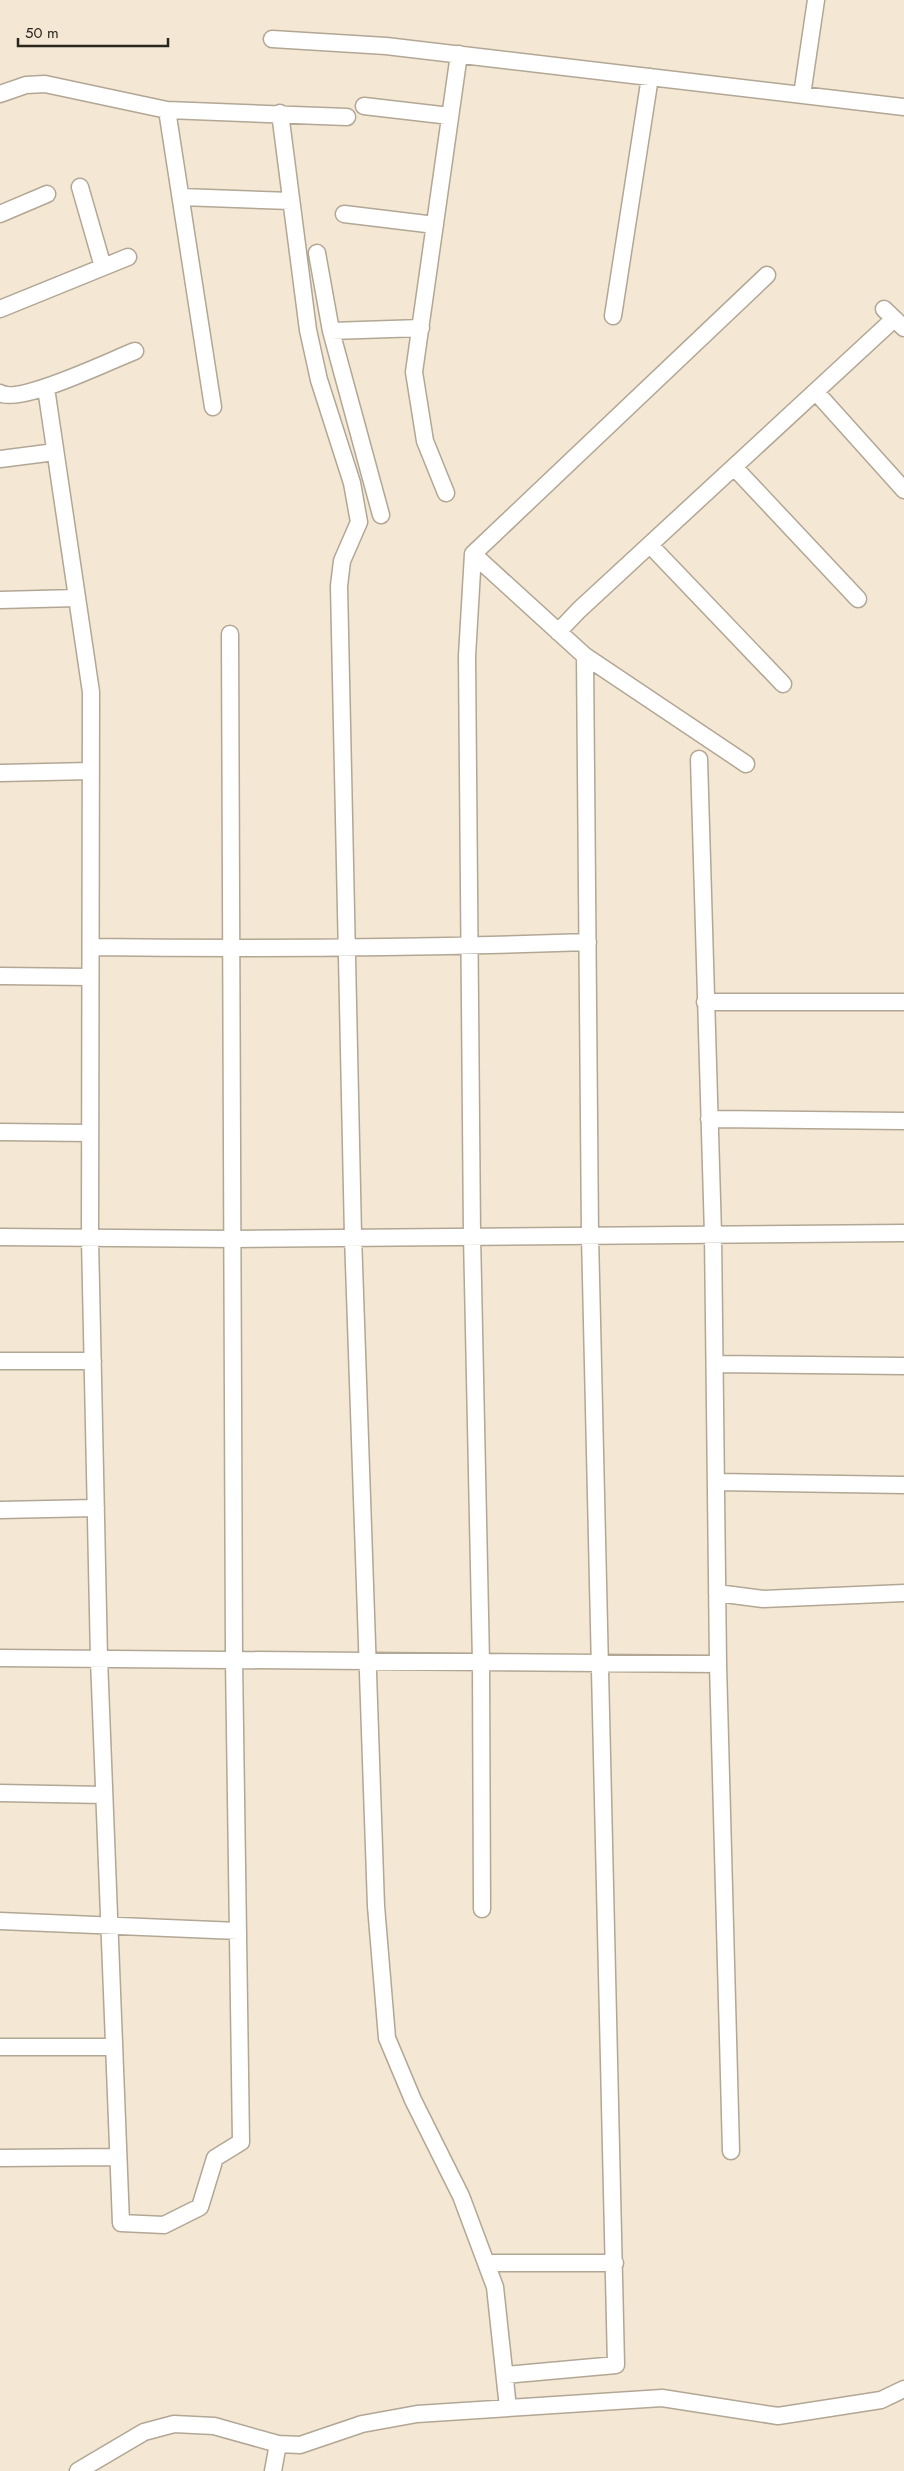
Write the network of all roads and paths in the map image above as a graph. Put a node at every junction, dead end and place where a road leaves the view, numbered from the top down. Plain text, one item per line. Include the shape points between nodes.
1 (816, 0) edge
2 (272, 39) dead end
3 (459, 54) junction
4 (650, 77) junction
5 (0, 94) edge
6 (802, 95) junction
7 (364, 106) dead end
8 (904, 107) edge
9 (167, 110) junction
10 (280, 113) junction
11 (450, 116) junction
12 (347, 117) dead end
13 (80, 187) dead end
14 (47, 194) dead end
15 (181, 197) junction
16 (291, 201) junction
17 (0, 214) edge
18 (344, 214) dead end
19 (435, 226) junction
20 (317, 253) dead end
21 (128, 257) dead end
22 (103, 268) junction
23 (767, 274) dead end
24 (0, 310) edge
25 (613, 316) dead end
26 (894, 319) edge
27 (420, 328) junction
28 (331, 331) junction
29 (135, 351) dead end
30 (46, 388) junction
31 (816, 392) junction
32 (0, 393) edge
33 (213, 407) dead end
34 (55, 452) junction
35 (0, 459) edge
36 (734, 468) junction
37 (904, 490) edge
38 (446, 493) dead end
39 (381, 515) dead end
40 (650, 546) junction
41 (474, 554) junction
42 (77, 598) junction
43 (858, 599) dead end
44 (0, 600) edge
45 (558, 632) junction
46 (230, 634) dead end
47 (585, 656) junction
48 (783, 684) dead end
49 (699, 760) dead end
50 (746, 764) dead end
51 (91, 771) junction
52 (0, 773) edge
53 (588, 942) junction
54 (469, 946) junction
55 (90, 947) junction
56 (346, 947) junction
57 (232, 949) junction
58 (0, 976) edge
59 (90, 977) junction
60 (705, 1002) junction
61 (904, 1002) edge
62 (709, 1119) junction
63 (904, 1121) edge
64 (0, 1132) edge
65 (90, 1133) junction
66 (904, 1233) edge
67 (713, 1234) junction
68 (590, 1235) junction
69 (353, 1236) junction
70 (472, 1236) junction
71 (0, 1237) edge
72 (90, 1239) junction
73 (234, 1239) junction
74 (0, 1361) edge
75 (93, 1361) junction
76 (714, 1364) junction
77 (904, 1366) edge
78 (716, 1482) junction
79 (904, 1484) edge
80 (96, 1508) junction
81 (0, 1510) edge
82 (717, 1593) junction
83 (904, 1593) edge
84 (0, 1658) edge
85 (99, 1658) junction
86 (234, 1660) junction
87 (367, 1661) junction
88 (480, 1662) junction
89 (601, 1663) junction
90 (718, 1664) junction
91 (0, 1794) edge
92 (104, 1795) junction
93 (482, 1909) dead end
94 (0, 1922) edge
95 (110, 1928) junction
96 (238, 1931) junction
97 (0, 2047) edge
98 (114, 2047) junction
99 (731, 2151) dead end
100 (0, 2158) edge
101 (118, 2158) junction
102 (486, 2263) junction
103 (615, 2263) junction
104 (505, 2375) junction
105 (904, 2389) edge
106 (508, 2408) junction
107 (278, 2444) junction
108 (78, 2471) edge
109 (273, 2471) edge

1 - 6 street
2 - 3 street
3 - 4 street
3 - 11 street
4 - 6 street
4 - 25 street
5 - 9 street via 26,85 44,84
6 - 8 street
7 - 11 street
9 - 10 street
9 - 15 street
10 - 12 street
10 - 16 street
11 - 19 street
13 - 22 street
14 - 17 street
15 - 16 street
15 - 33 street
16 - 56 street via 308,330 319,380 352,483 359,522 342,561 339,586
18 - 19 street
19 - 27 street
20 - 28 street
21 - 22 street
22 - 24 street
23 - 41 street
26 - 31 street
27 - 28 street
27 - 38 street via 414,372 425,441
28 - 39 street
29 - 30 street
30 - 32 street via 17,396
30 - 34 street
31 - 36 street
31 - 37 street
34 - 35 street
34 - 42 street
36 - 40 street
36 - 43 street
40 - 45 street
40 - 48 street
41 - 45 street
41 - 54 street via 467,656
42 - 44 street
42 - 51 street via 91,692
45 - 47 street
46 - 57 street
47 - 50 street
47 - 53 street
49 - 60 street
51 - 52 street
51 - 55 street
53 - 54 street
53 - 68 street
54 - 56 street
54 - 70 street
55 - 57 street
55 - 59 street
56 - 57 street
56 - 69 street
57 - 73 street
58 - 59 street
59 - 65 street
60 - 61 street
60 - 62 street
62 - 63 street
62 - 67 street
64 - 65 street
65 - 72 street
66 - 67 street
67 - 68 street
67 - 76 street
68 - 70 street
68 - 89 street
69 - 70 street
69 - 73 street
69 - 87 street
70 - 88 street
71 - 72 street
72 - 73 street
72 - 75 street
73 - 86 street
74 - 75 street
75 - 80 street
76 - 77 street
76 - 78 street
78 - 79 street
78 - 82 street
80 - 81 street
80 - 85 street
82 - 83 street via 763,1599
82 - 90 street
84 - 85 street
85 - 86 street
85 - 92 street
86 - 87 street
86 - 96 street
87 - 88 street
87 - 102 street via 376,1906 387,2038 413,2100 461,2196
88 - 89 street
88 - 93 street
89 - 90 street
89 - 103 street
90 - 99 street
91 - 92 street
92 - 95 street
94 - 95 street
95 - 96 street
95 - 98 street
96 - 101 street via 241,2142 215,2158 200,2207 164,2225 121,2223
97 - 98 street
98 - 101 street
100 - 101 street
102 - 103 street
102 - 104 street via 495,2287
103 - 104 street via 616,2365
104 - 106 street
105 - 106 street via 881,2400 778,2416 662,2398
106 - 107 street via 417,2414 362,2424 300,2444
107 - 108 street via 214,2426 174,2424 144,2432
107 - 109 street

